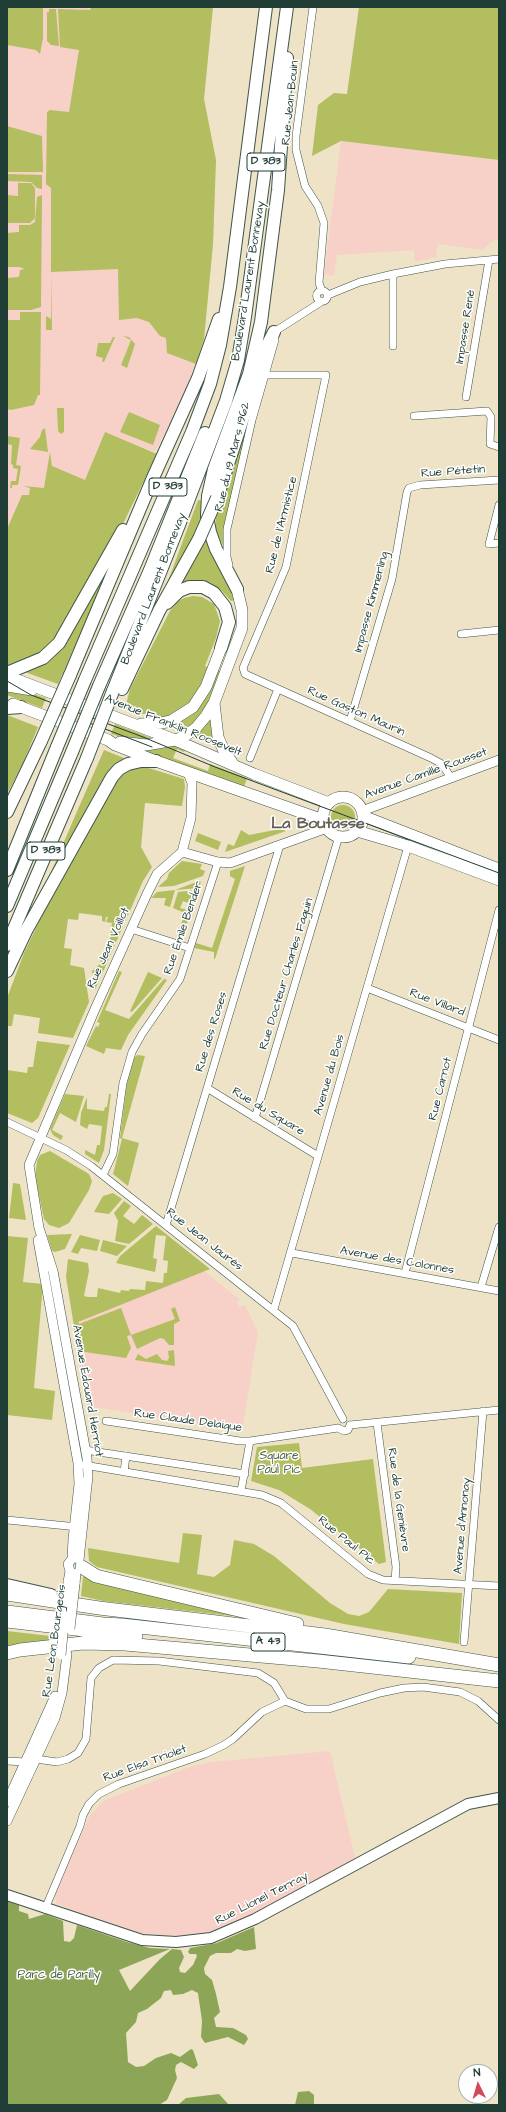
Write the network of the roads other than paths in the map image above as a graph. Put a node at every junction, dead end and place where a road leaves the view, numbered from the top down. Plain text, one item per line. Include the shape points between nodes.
1 (266, 7) edge
2 (288, 7) edge
3 (313, 7) edge
4 (489, 260) junction
5 (499, 260) edge
6 (393, 274) junction
7 (230, 287) junction
8 (324, 293) junction
9 (245, 317) junction
10 (274, 332) junction
11 (393, 346) dead end
12 (266, 375) junction
13 (466, 397) dead end
14 (414, 416) dead end
15 (499, 447) edge
16 (152, 480) junction
17 (499, 480) edge
18 (409, 488) joint
19 (499, 505) edge
20 (499, 544) edge
21 (237, 589) junction
22 (159, 611) junction
23 (499, 630) edge
24 (461, 634) dead end
25 (221, 648) joint
26 (7, 674) edge
27 (245, 674) joint
28 (7, 686) edge
29 (278, 689) junction
30 (117, 692) junction
31 (58, 695) junction
32 (7, 702) edge
33 (214, 703) junction
34 (21, 707) junction
35 (7, 708) edge
36 (350, 721) junction
37 (136, 724) junction
38 (108, 740) junction
39 (175, 740) junction
40 (250, 758) dead end
41 (499, 760) edge
42 (156, 761) junction
43 (234, 764) junction
44 (188, 773) junction
45 (451, 778) junction
46 (36, 798) junction
47 (329, 803) junction
48 (7, 812) edge
49 (308, 814) junction
50 (362, 814) junction
51 (325, 824) junction
52 (357, 831) junction
53 (310, 834) junction
54 (339, 836) junction
55 (280, 845) junction
56 (408, 846) junction
57 (7, 847) edge
58 (182, 852) junction
59 (218, 862) junction
60 (499, 869) edge
61 (7, 870) edge
62 (499, 880) edge
63 (7, 906) edge
64 (499, 910) edge
65 (131, 929) junction
66 (7, 945) edge
67 (190, 948) junction
68 (7, 971) edge
69 (367, 988) junction
70 (468, 1026) junction
71 (499, 1040) edge
72 (207, 1088) junction
73 (255, 1118) junction
74 (7, 1122) edge
75 (40, 1137) junction
76 (318, 1156) junction
77 (103, 1175) junction
78 (166, 1225) junction
79 (499, 1227) edge
80 (39, 1228) junction
81 (292, 1253) junction
82 (405, 1274) junction
83 (481, 1287) junction
84 (499, 1291) edge
85 (274, 1310) junction
86 (499, 1410) edge
87 (483, 1412) junction
88 (343, 1420) junction
89 (106, 1421) dead end
90 (377, 1423) junction
91 (350, 1425) junction
92 (338, 1428) junction
93 (250, 1441) junction
94 (85, 1450) junction
95 (126, 1456) junction
96 (78, 1463) junction
97 (88, 1466) junction
98 (124, 1472) junction
99 (245, 1474) junction
100 (241, 1491) junction
101 (7, 1520) edge
102 (78, 1527) junction
103 (76, 1566) junction
104 (395, 1581) junction
105 (7, 1585) edge
106 (469, 1585) junction
107 (499, 1586) edge
108 (7, 1594) edge
109 (7, 1606) edge
110 (91, 1607) junction
111 (7, 1612) edge
112 (7, 1621) edge
113 (122, 1625) junction
114 (325, 1635) junction
115 (464, 1642) dead end
116 (50, 1646) junction
117 (7, 1653) edge
118 (7, 1658) edge
119 (318, 1660) junction
120 (498, 1665) edge
121 (499, 1681) edge
122 (285, 1701) junction
123 (499, 1720) edge
124 (7, 1761) edge
125 (31, 1761) junction
126 (499, 1798) edge
127 (7, 1802) edge
128 (499, 1804) edge
129 (446, 1816) junction
130 (7, 1821) edge
131 (7, 1895) edge
132 (45, 1908) junction

1 - 7 highway, Boulevard Laurent Bonnevay / D 383
2 - 9 highway, Boulevard Laurent Bonnevay / D 383
2 - 21 highway via 278,190 261,322 249,374 214,469 208,496 207,516 210,532
3 - 8 street, Rue Jean Bouin via 296,150 305,186 318,206 324,223 319,283
4 - 5 street
4 - 6 street via 446,264
4 - 13 street, Impasse René
6 - 8 street
6 - 11 street
7 - 16 highway via 198,378
7 - 46 highway, Boulevard Laurent Bonnevay / D 383, bridge via 220,345 205,398
8 - 10 street, Rue Jean Bouin via 317,295 321,302
9 - 30 highway, Boulevard Laurent Bonnevay / D 383 via 238,360 226,401
9 - 63 highway, bridge via 219,398 150,570
10 - 12 street, Rue du 19 Mars 1962 via 275,340
10 - 22 highway, bridge via 265,350 217,498
12 - 21 street, Rue du 19 Mars 1962 via 252,420 227,529 227,558
12 - 27 street, Rue de l'Armistice via 326,375 286,567 243,668
14 - 15 street via 487,411 491,417 490,444
16 - 26 highway via 59,643 42,658
16 - 48 highway, bridge via 70,675
17 - 18 street, Rue Pétetin via 420,485
18 - 36 street, Impasse Kimmerling via 392,580
19 - 20 street via 488,544
21 - 33 main road via 242,610 242,628
22 - 25 highway via 179,591 189,587 203,587 214,593 225,607 229,622
22 - 30 highway
23 - 24 street
25 - 37 main road via 206,687 193,707 165,722
26 - 31 main road, Avenue Franklin Roosevelt
27 - 29 street, Rue Gaston Maurin
28 - 31 main road
29 - 36 street, Rue Gaston Maurin
29 - 40 street
30 - 66 highway, D 383, bridge via 100,725
31 - 37 main road, Avenue Franklin Roosevelt
32 - 34 main road
33 - 39 main road via 196,728
33 - 43 main road via 218,737 224,752
34 - 35 highway
34 - 38 main road
36 - 45 street, Rue Gaston Maurin via 437,761
37 - 39 main road, Avenue Franklin Roosevelt
38 - 39 main road via 146,745
38 - 42 main road via 115,746
39 - 43 main road, Avenue Franklin Roosevelt
41 - 45 street, Avenue Camille Rousset
42 - 44 main road
42 - 68 highway via 128,764 112,777 27,929
43 - 47 main road, Avenue Franklin Roosevelt
44 - 49 main road
44 - 58 street via 192,784 190,818
45 - 50 street, Avenue Camille Rousset
46 - 57 highway
46 - 61 highway, Boulevard Laurent Bonnevay / D 383
47 - 50 main road via 334,799 354,800
47 - 51 main road via 324,812
49 - 51 main road
49 - 53 street via 313,826
50 - 52 main road via 361,825
50 - 60 main road
51 - 53 street
51 - 54 main road via 332,833
52 - 54 main road via 349,836
52 - 56 main road
53 - 55 street
54 - 73 street, Rue Docteur Charles Faguin
55 - 59 street via 230,863
55 - 72 street, Rue des Roses
56 - 62 main road
56 - 69 street, Avenue du Bois
58 - 59 street
58 - 65 street, Rue Jean Voillot via 153,880
59 - 67 street, Rue Émile Bender
64 - 70 street, Rue Carnot
65 - 67 street
65 - 75 street, Rue Jean Voillot
67 - 77 street, Rue Émile Bender via 180,978 132,1052 123,1083 113,1154
69 - 70 street, Rue Villard
69 - 76 street, Avenue du Bois
70 - 71 street, Rue Villard
70 - 82 street, Rue Carnot
72 - 73 street, Rue du Square
72 - 78 street, Rue des Roses
73 - 76 street, Rue du Square
74 - 75 street, Rue Jean Jaurès
75 - 77 street, Rue Jean Jaurès via 66,1150
75 - 80 street, Avenue Édouard Herriot via 29,1165
76 - 81 street, Avenue du Bois
77 - 78 street, Rue Jean Jaurès
78 - 85 street, Rue Jean Jaurès
79 - 83 street
80 - 94 street, Avenue Édouard Herriot via 54,1271
80 - 96 street, Avenue Édouard Herriot via 39,1243
81 - 82 street, Avenue des Colonnes
81 - 85 street, Avenue du Bois
82 - 83 street, Avenue des Colonnes
83 - 84 street, Avenue des Colonnes
85 - 88 street, Rue Jean Jaurès via 293,1326
86 - 87 street
87 - 90 street
87 - 106 street, Avenue d'Annonay
88 - 91 street via 348,1421
88 - 92 street via 339,1422
89 - 93 street, Rue Claude Delaigue
90 - 91 street
90 - 104 street, Rue de la Genièvre via 396,1567
91 - 92 street via 346,1431
92 - 93 street, Rue Claude Delaigue
93 - 99 street
94 - 95 street
94 - 97 street, Avenue Édouard Herriot
95 - 98 street
95 - 99 street
96 - 97 street, Rue Paul Pic
96 - 102 street, Avenue Édouard Herriot
97 - 98 street, Rue Paul Pic
97 - 102 street, Avenue Édouard Herriot
98 - 100 street, Rue Paul Pic
99 - 100 street
100 - 104 street, Rue Paul Pic via 262,1495 281,1503 368,1574 383,1580
101 - 102 street
102 - 103 street, Avenue Édouard Herriot
103 - 114 highway via 96,1576 304,1626
103 - 125 street, Rue Léon Bourgeois, bridge via 64,1654 62,1693 55,1718
104 - 106 street, Rue Paul Pic
105 - 110 highway
106 - 107 street, Rue Paul Pic
106 - 115 street, Avenue d'Annonay
108 - 110 highway
109 - 113 highway
110 - 114 highway
111 - 113 highway, A 43
112 - 119 highway, A 43 via 285,1653
113 - 120 highway, A 43
114 - 120 highway
116 - 117 highway
116 - 118 highway
116 - 119 highway via 83,1643 125,1644
119 - 121 highway, A 43
122 - 123 street via 306,1709 329,1710 380,1693 423,1687 460,1692 478,1701
122 - 125 street via 274,1683 258,1673 159,1661 113,1660 99,1668 91,1678 86,1739 78,1753 57,1762
122 - 132 street, Rue Elsa Triolet via 262,1712 234,1740 224,1745 99,1794 83,1815
124 - 125 street
125 - 127 street, Rue Léon Bourgeois
125 - 130 street, Rue Léon Bourgeois
126 - 129 main road, Rue Lionel Terray via 468,1804
128 - 129 main road, Rue Lionel Terray via 471,1808
129 - 132 main road, Rue Lionel Terray via 255,1919 211,1938 176,1942 142,1940
131 - 132 main road, Rue Lionel Terray

